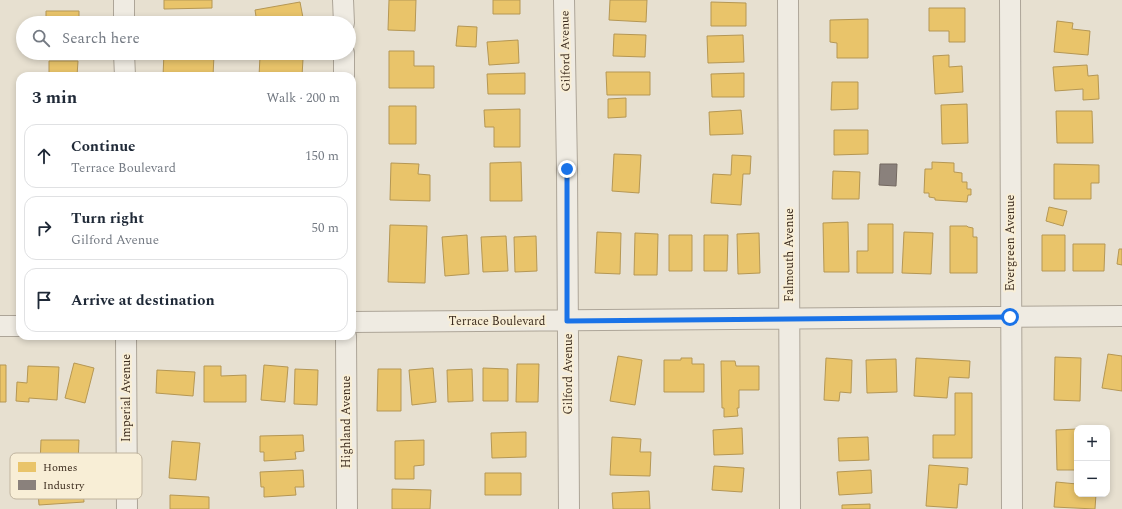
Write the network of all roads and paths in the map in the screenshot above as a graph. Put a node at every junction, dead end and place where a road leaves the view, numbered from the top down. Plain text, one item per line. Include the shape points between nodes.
1 (124, 0) edge
2 (344, 0) edge
3 (564, 0) edge
4 (788, 0) edge
5 (1010, 0) edge
6 (124, 16) edge
7 (344, 16) edge
8 (124, 60) edge
9 (344, 60) edge
10 (125, 72) edge
11 (344, 72) edge
12 (1122, 316) edge
13 (1010, 317) junction
14 (789, 319) junction
15 (567, 321) junction
16 (356, 322) edge
17 (0, 326) edge
18 (16, 326) edge
19 (126, 340) edge
20 (346, 340) edge
21 (127, 453) edge
22 (127, 499) edge
23 (127, 509) edge
24 (347, 509) edge
25 (569, 509) edge
26 (790, 509) edge
27 (1012, 509) edge

1 - 6 street
2 - 7 street
3 - 15 street, Gilford Avenue
4 - 14 street, Falmouth Avenue
5 - 13 street, Evergreen Avenue
8 - 10 street
9 - 11 street
12 - 13 street, Terrace Boulevard
13 - 14 street, Terrace Boulevard
13 - 27 street, Evergreen Avenue
14 - 15 street, Terrace Boulevard
14 - 26 street, Falmouth Avenue
15 - 16 street, Terrace Boulevard
15 - 25 street, Gilford Avenue
17 - 18 street
19 - 21 street, Imperial Avenue
20 - 24 street, Highland Avenue
22 - 23 street, Imperial Avenue

